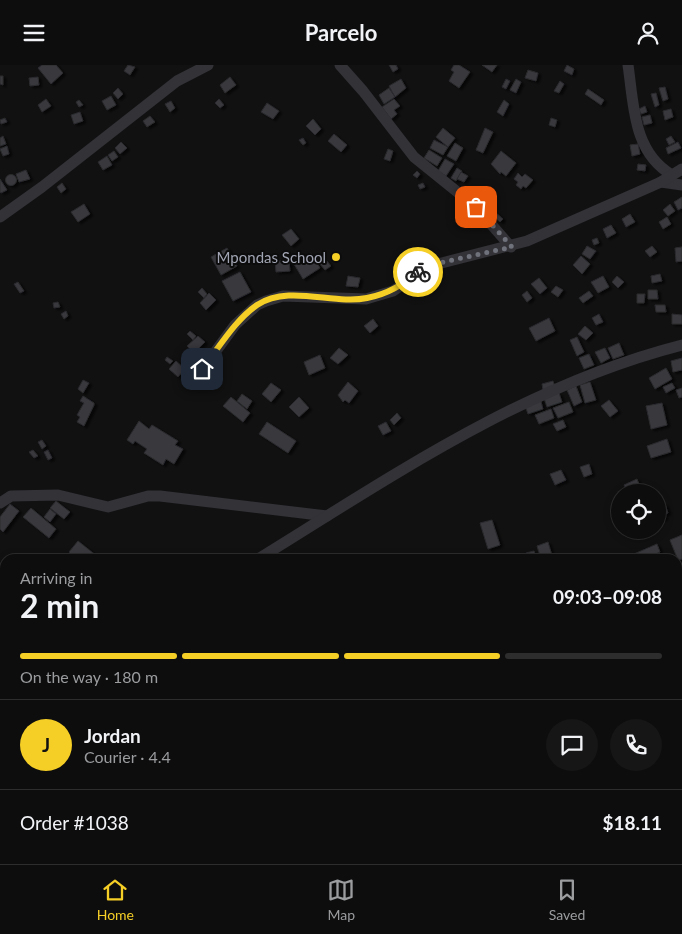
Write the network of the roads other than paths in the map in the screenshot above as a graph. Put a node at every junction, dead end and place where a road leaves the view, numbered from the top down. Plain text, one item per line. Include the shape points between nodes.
1 (208, 65) edge
2 (340, 65) edge
3 (628, 65) edge
4 (682, 169) edge
5 (672, 175) junction
6 (661, 182) junction
7 (682, 185) edge
8 (0, 217) edge
9 (512, 247) junction
10 (682, 345) edge
11 (202, 369) dead end
12 (0, 503) edge
13 (327, 517) junction
14 (266, 554) edge

1 - 8 street via 177,81
2 - 9 street via 414,157 476,207
3 - 5 street via 640,138 657,167
4 - 5 street
5 - 6 street
6 - 7 street
6 - 9 street
9 - 11 street via 430,265 397,289 366,299 283,296 266,301 236,325
10 - 13 street via 593,372 510,408 392,475
12 - 13 street via 11,496 58,495 108,507 160,496
13 - 14 street

